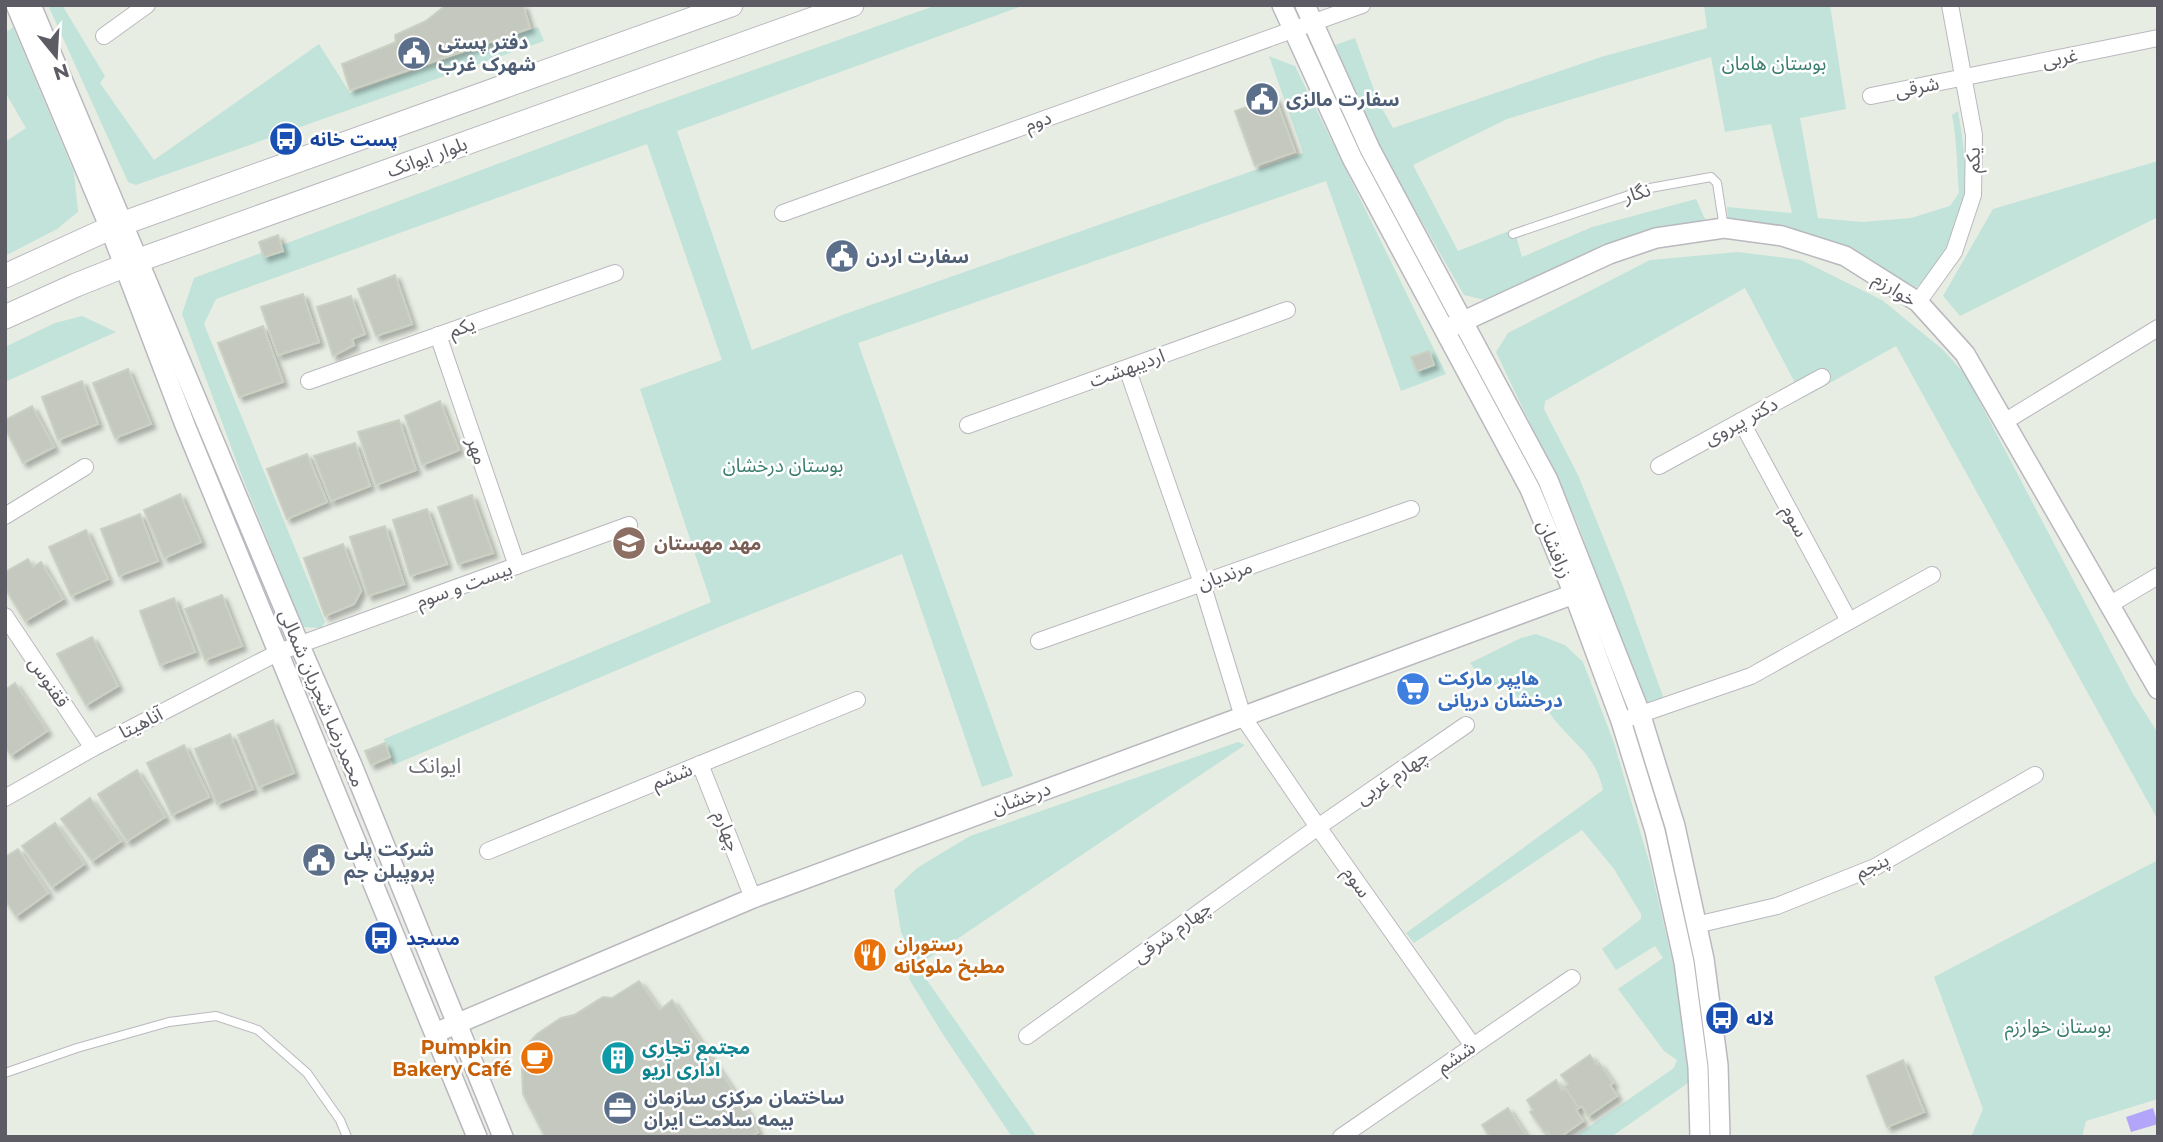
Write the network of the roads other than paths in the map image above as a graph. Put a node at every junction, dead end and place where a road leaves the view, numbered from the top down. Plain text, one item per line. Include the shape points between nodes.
1 (16, 5) edge
2 (31, 5) edge
3 (147, 5) edge
4 (731, 5) edge
5 (852, 5) edge
6 (1282, 5) edge
7 (1362, 5) edge
8 (1950, 5) edge
9 (1308, 13) edge
10 (1293, 29) junction
11 (104, 36) dead end
12 (2158, 38) edge
13 (1963, 78) junction
14 (1871, 96) dead end
15 (783, 213) dead end
16 (117, 226) junction
17 (1724, 228) junction
18 (1513, 234) dead end
19 (131, 263) junction
20 (615, 273) dead end
21 (5, 276) edge
22 (1918, 302) junction
23 (1287, 310) dead end
24 (5, 317) edge
25 (1464, 320) junction
26 (2158, 328) edge
27 (1445, 329) junction
28 (438, 335) junction
29 (1127, 368) junction
30 (1822, 377) dead end
31 (309, 381) dead end
32 (1741, 421) junction
33 (2004, 422) junction
34 (968, 425) dead end
35 (1659, 466) dead end
36 (85, 467) dead end
37 (1411, 509) dead end
38 (5, 516) edge
39 (629, 525) dead end
40 (517, 566) junction
41 (1932, 575) dead end
42 (2158, 576) edge
43 (1202, 583) junction
44 (1582, 591) junction
45 (2109, 605) junction
46 (5, 617) edge
47 (1849, 621) junction
48 (1039, 641) dead end
49 (299, 644) junction
50 (279, 652) junction
51 (2158, 689) edge
52 (856, 700) dead end
53 (1640, 713) junction
54 (1243, 717) junction
55 (1621, 721) junction
56 (1466, 725) dead end
57 (93, 748) junction
58 (700, 764) junction
59 (2035, 775) dead end
60 (5, 798) edge
61 (1318, 827) junction
62 (488, 851) dead end
63 (753, 898) junction
64 (1696, 925) junction
65 (1572, 978) dead end
66 (458, 1023) junction
67 (435, 1033) junction
68 (1027, 1036) dead end
69 (1473, 1046) junction
70 (5, 1073) edge
71 (347, 1137) edge
72 (477, 1137) edge
73 (503, 1137) edge
74 (1340, 1137) edge
75 (1700, 1137) edge
76 (1720, 1137) edge

1 - 16 street
2 - 16 street
3 - 11 street
4 - 16 main road
5 - 19 main road, بلوار ایوانک
6 - 10 street, زرافشان
7 - 9 street
8 - 13 street, یکم
9 - 10 street, دوم
9 - 25 street, زرافشان via 1370,149
10 - 15 street, دوم
10 - 27 street, زرافشان via 1352,158
12 - 13 street, غربی
13 - 14 street, شرقی
13 - 22 street, یکم via 1974,135 1973,195 1954,252
16 - 19 street
16 - 21 main road
17 - 18 lane, نگار via 1717,183 1711,177 1650,188
17 - 22 street, خوارزم via 1782,236 1845,256
17 - 25 street, خوارزم via 1656,238 1620,250
19 - 24 main road, بلوار ایوانک
19 - 49 street, محمدرضا شجریان شمالی
19 - 50 street, محمدرضا شجریان شمالی via 185,425
20 - 28 street, یکم
22 - 33 street, خوارزم via 1965,354
23 - 29 street, اردیبهشت
25 - 27 street, خوارزم
25 - 44 street, زرافشان via 1548,480
26 - 33 street
27 - 44 street, زرافشان
28 - 31 street, یکم
28 - 40 street, مهر
29 - 34 street, اردیبهشت
29 - 43 street, سوم
30 - 32 street, دکتر پیروی
32 - 35 street, دکتر پیروی
32 - 47 street, سوم
33 - 45 street, خوارزم
36 - 38 street
37 - 43 street, مرنديان
39 - 40 street, بیست و سوم
40 - 49 street, بیست و سوم
41 - 47 street
42 - 45 street
43 - 48 street, مرنديان
43 - 54 street, سوم
44 - 53 street, زرافشان
44 - 54 street, درخشان
44 - 55 street, زرافشان
45 - 51 street, خوارزم
46 - 57 street, ققنوس
47 - 53 street via 1751,676
49 - 50 street, بیست و سوم
49 - 66 street, محمدرضا شجریان شمالی
50 - 57 street, آناهیتا
50 - 67 street, محمدرضا شجریان شمالی
52 - 58 street, ششم
53 - 55 street
53 - 64 street, زرافشان via 1675,826
54 - 61 street, سوم
54 - 63 street, درخشان
55 - 75 street, زرافشان via 1655,831 1684,962 1698,1067
56 - 61 street, چهارم غربی
57 - 60 street, آناهیتا
58 - 62 street, ششم
58 - 63 street, چهارم
59 - 64 street, پنجم via 1875,867 1777,906
61 - 68 street, چهارم شرقی
61 - 69 street, سوم
63 - 66 street, درخشان
64 - 76 street, زرافشان via 1718,1065
65 - 69 street, ششم
66 - 67 street, درخشان
66 - 73 street, محمدرضا شجریان شمالی
67 - 72 street, محمدرضا شجریان شمالی
69 - 74 street, ششم
70 - 71 lane via 169,1022 216,1016 258,1030 307,1073

